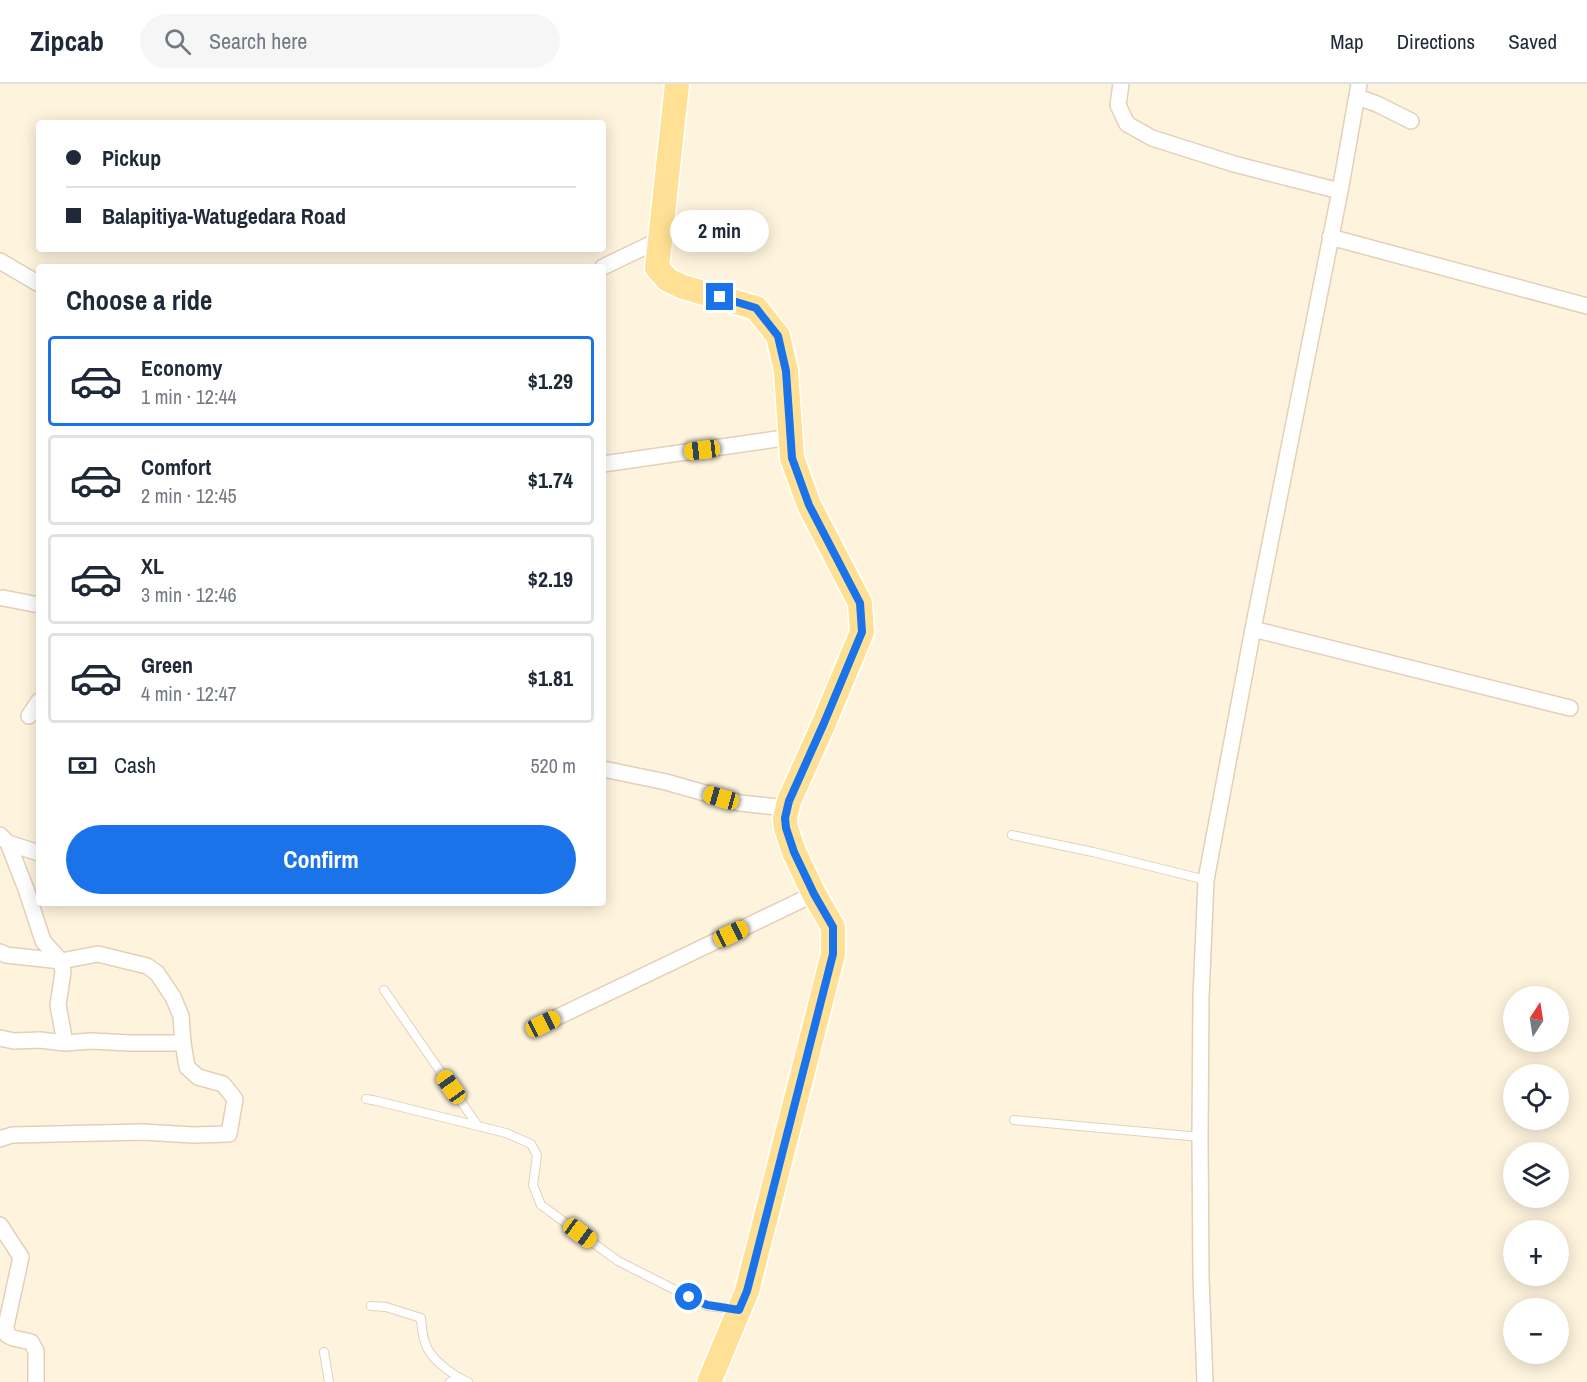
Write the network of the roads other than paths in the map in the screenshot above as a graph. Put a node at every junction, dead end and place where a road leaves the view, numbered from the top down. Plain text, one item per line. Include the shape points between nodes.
1 (677, 84) edge
2 (1121, 84) edge
3 (1358, 91) edge
4 (1411, 121) dead end
5 (1340, 191) junction
6 (1330, 237) junction
7 (659, 240) junction
8 (0, 261) edge
9 (606, 266) edge
10 (36, 282) edge
11 (1587, 306) edge
12 (790, 437) junction
13 (606, 464) edge
14 (3, 598) dead end
15 (36, 604) edge
16 (1252, 629) junction
17 (36, 706) edge
18 (1570, 708) dead end
19 (29, 716) dead end
20 (606, 770) edge
21 (786, 808) junction
22 (1012, 835) dead end
23 (4, 839) edge
24 (36, 852) edge
25 (1206, 880) junction
26 (814, 894) junction
27 (0, 952) edge
28 (61, 961) junction
29 (384, 990) dead end
30 (543, 1024) dead end
31 (0, 1038) edge
32 (64, 1043) junction
33 (183, 1043) junction
34 (366, 1100) dead end
35 (1014, 1120) dead end
36 (478, 1126) junction
37 (1200, 1137) junction
38 (0, 1139) edge
39 (0, 1225) edge
40 (371, 1306) dead end
41 (739, 1310) junction
42 (324, 1353) dead end
43 (459, 1378) junction
44 (36, 1382) edge
45 (329, 1382) edge
46 (450, 1382) edge
47 (468, 1382) edge
48 (709, 1382) edge
49 (1205, 1382) edge

1 - 7 main road
2 - 5 street via 1118,105 1127,124 1152,138
3 - 4 street
3 - 5 street
5 - 6 street
6 - 11 street
6 - 16 street
7 - 9 street
7 - 12 main road via 657,268 668,280 756,308 778,336 786,371
8 - 10 street
12 - 13 street
12 - 21 main road via 792,458 809,505 860,603 862,632
14 - 15 street
16 - 18 street
16 - 25 street
17 - 19 street
20 - 21 street via 740,803
21 - 26 main road via 786,828
22 - 25 lane
23 - 24 street
23 - 28 street via 43,941
25 - 37 street
26 - 30 street
26 - 41 main road via 833,927 833,954
27 - 28 street
28 - 32 street via 58,1005
28 - 33 street via 98,954 147,966 158,973 182,1016
29 - 36 lane
31 - 32 street
32 - 33 street
33 - 38 street via 188,1067 198,1077 222,1084 235,1099 229,1134 143,1132 12,1135
34 - 36 lane
35 - 37 lane
36 - 41 lane via 531,1144 537,1155 533,1185 541,1205 618,1261 707,1305
37 - 49 street
39 - 44 street via 21,1257 7,1335 31,1342 36,1351
40 - 43 lane via 421,1317 428,1350
41 - 48 main road
42 - 45 lane
43 - 46 lane
43 - 47 lane

